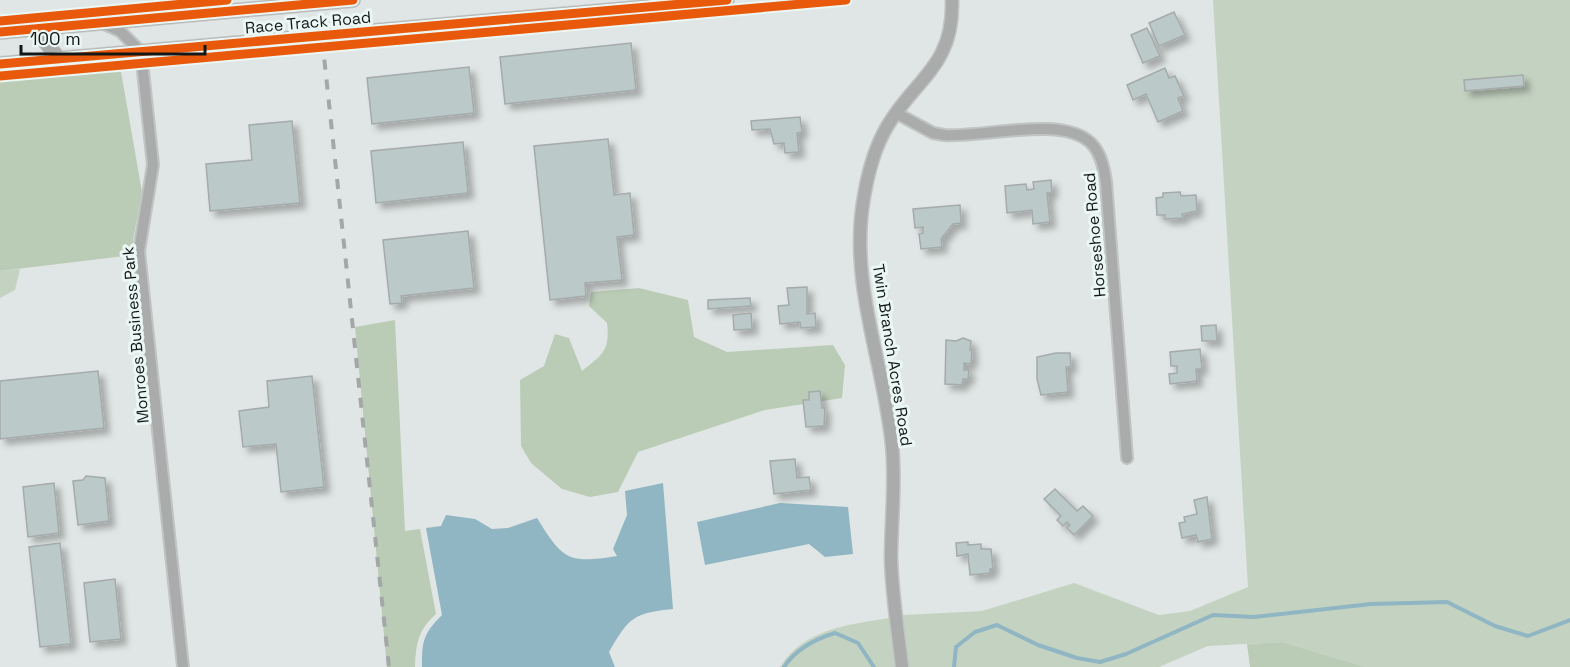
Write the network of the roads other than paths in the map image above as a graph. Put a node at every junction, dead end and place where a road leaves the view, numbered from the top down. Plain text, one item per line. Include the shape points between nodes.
1 (353, 0) edge
2 (727, 0) edge
3 (952, 0) edge
4 (100, 22) junction
5 (34, 28) junction
6 (2, 32) edge
7 (141, 51) junction
8 (59, 59) junction
9 (0, 64) edge
10 (896, 113) junction
11 (1127, 458) dead end
12 (183, 667) edge
13 (902, 667) edge

1 - 4 main road, Race Track Road
2 - 7 main road, Race Track Road
3 - 10 street, Twin Branch Acres Road via 951,22 941,54 925,81
4 - 5 main road, Race Track Road
4 - 7 street via 120,31
5 - 6 main road, Race Track Road
5 - 8 main road
7 - 8 main road, Race Track Road
7 - 12 street, Monroes Business Park via 153,165 140,251
8 - 9 main road, Race Track Road
10 - 11 street, Horseshoe Road via 944,135 1063,130 1084,138 1099,154 1106,182
10 - 13 street, Twin Branch Acres Road via 873,160 863,201 859,245 864,297 892,447 892,576

